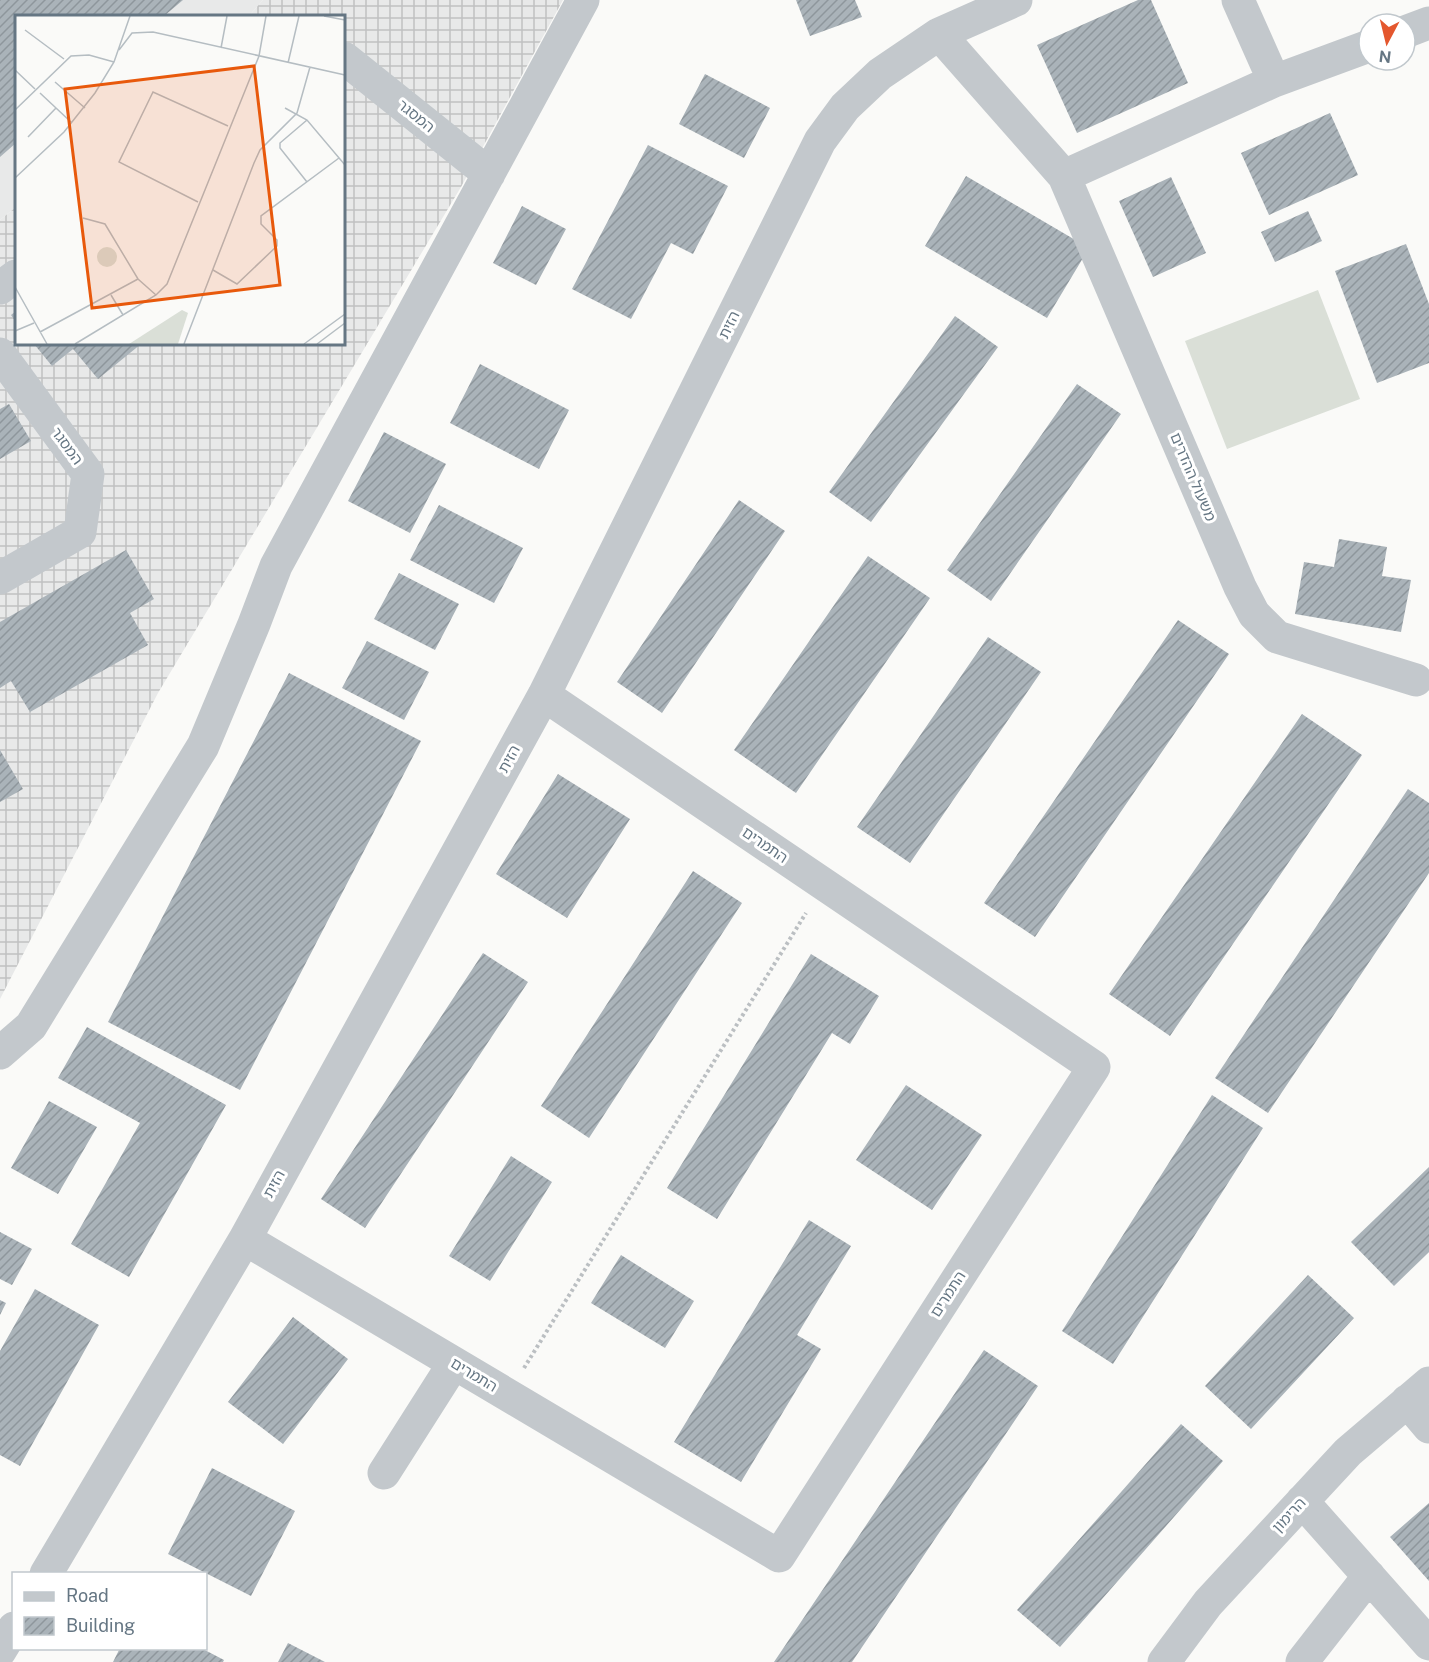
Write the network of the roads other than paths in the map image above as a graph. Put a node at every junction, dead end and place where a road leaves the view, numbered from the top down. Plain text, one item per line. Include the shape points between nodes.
1 (583, 0) edge
2 (1016, 0) edge
3 (1238, 0) edge
4 (939, 34) junction
5 (1357, 50) edge
6 (345, 59) edge
7 (1274, 81) junction
8 (489, 174) junction
9 (1064, 176) junction
10 (15, 277) edge
11 (0, 288) edge
12 (0, 354) edge
13 (0, 578) edge
14 (1416, 680) dead end
15 (544, 695) junction
16 (0, 1053) edge
17 (244, 1239) junction
18 (454, 1363) junction
19 (1418, 1392) edge
20 (1429, 1427) edge
21 (384, 1473) dead end
22 (1302, 1502) junction
23 (47, 1572) edge
24 (1369, 1576) junction
25 (12, 1631) edge
26 (1429, 1644) edge
27 (0, 1651) edge
28 (1164, 1662) edge
29 (1302, 1662) edge

1 - 8 street
2 - 4 street, הזית
3 - 7 street
4 - 9 street, משעול ההדרים
4 - 15 street, הזית via 880,74 845,107 820,141
5 - 7 street
6 - 8 street, המסגר
7 - 9 street
8 - 16 street via 276,566 203,746 30,1026
9 - 14 street, משעול ההדרים via 1254,614 1277,637
10 - 11 street
12 - 13 street, המסגר via 88,474 80,532
15 - 17 street, הזית
15 - 18 street, התמרים via 1094,1067 779,1556
17 - 18 street, התמרים
17 - 23 street, הזית
18 - 21 street
19 - 20 street
19 - 22 street, הרימון via 1348,1452
22 - 24 street
22 - 28 street, הרימון via 1209,1603
24 - 26 street
24 - 29 street
25 - 27 street

